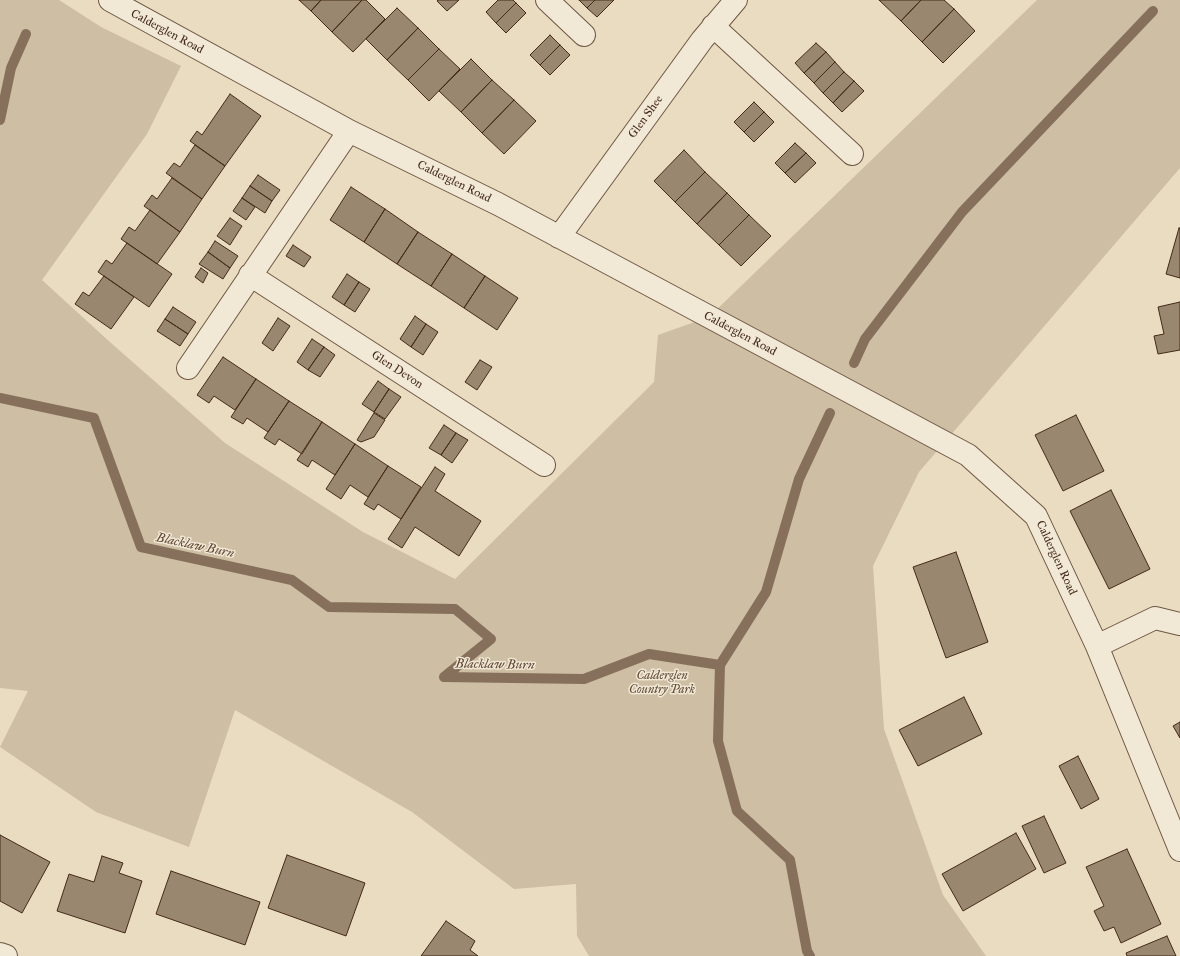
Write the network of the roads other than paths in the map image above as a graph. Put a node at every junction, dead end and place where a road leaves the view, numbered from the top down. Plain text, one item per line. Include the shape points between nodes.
1 (547, 0) edge
2 (736, 0) edge
3 (121, 3) edge
4 (713, 26) junction
5 (584, 35) dead end
6 (349, 131) junction
7 (852, 154) dead end
8 (560, 237) junction
9 (250, 275) junction
10 (188, 368) dead end
11 (544, 465) dead end
12 (1180, 624) edge
13 (1097, 646) junction
14 (1180, 850) edge
15 (0, 954) edge
16 (6, 956) edge

1 - 5 street
2 - 4 street, Glen Shee
3 - 6 street, Calderglen Road
4 - 7 street
4 - 8 street, Glen Shee
6 - 8 street, Calderglen Road
6 - 9 street
8 - 13 street, Calderglen Road via 968,455 1036,516
9 - 10 street
9 - 11 street, Glen Devon
12 - 13 street via 1155,618
13 - 14 street, Calderglen Road
15 - 16 street

